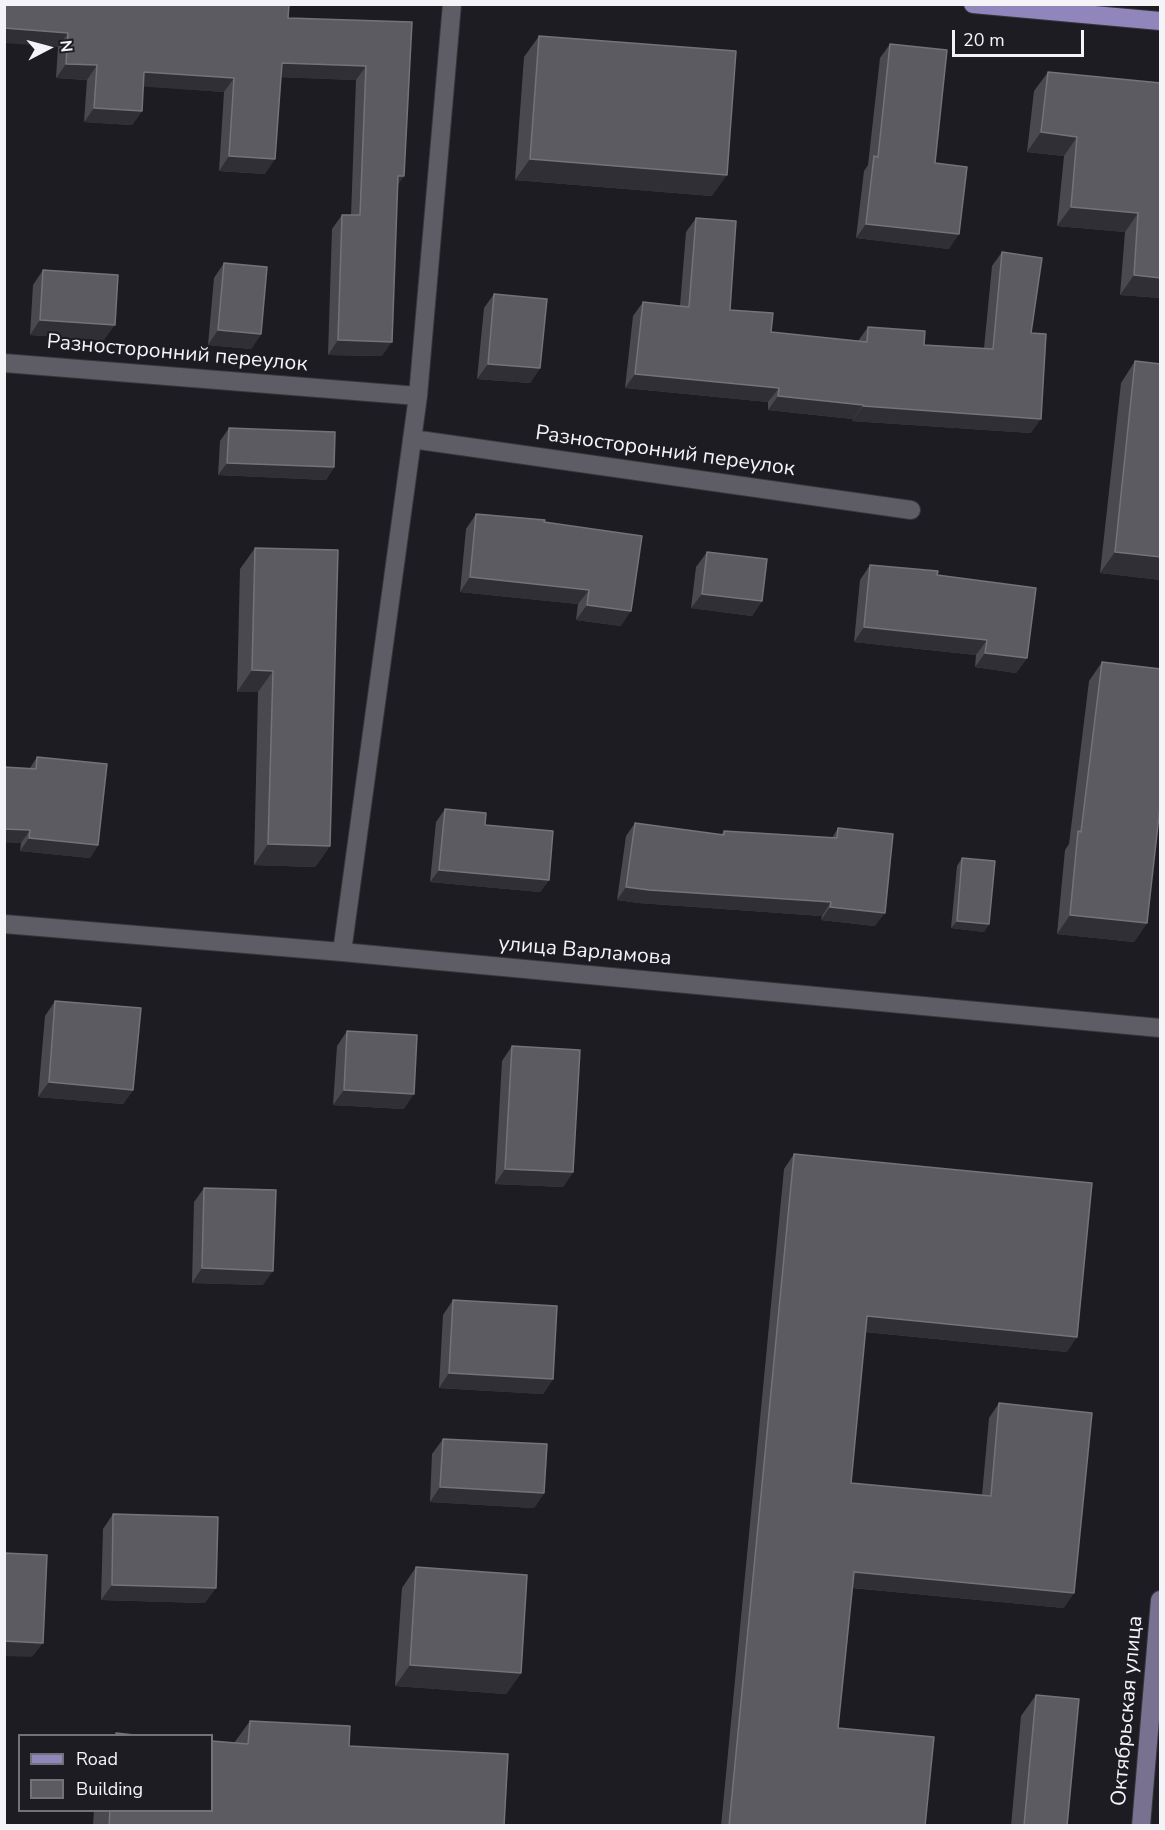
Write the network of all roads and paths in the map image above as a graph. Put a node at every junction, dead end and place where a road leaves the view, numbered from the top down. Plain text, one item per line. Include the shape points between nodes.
1 (452, 4) edge
2 (973, 4) edge
3 (1161, 21) edge
4 (4, 363) edge
5 (418, 396) junction
6 (412, 439) junction
7 (911, 510) dead end
8 (4, 924) edge
9 (342, 952) junction
10 (1161, 1028) edge
11 (1161, 1600) edge
12 (1141, 1826) edge

1 - 5 street
2 - 3 main road
4 - 5 street, Разносторонний переулок
5 - 6 street
6 - 7 street, Разносторонний переулок
6 - 9 street
8 - 9 street, улица Варламова
9 - 10 street, улица Варламова
11 - 12 main road, Октябрьская улица

